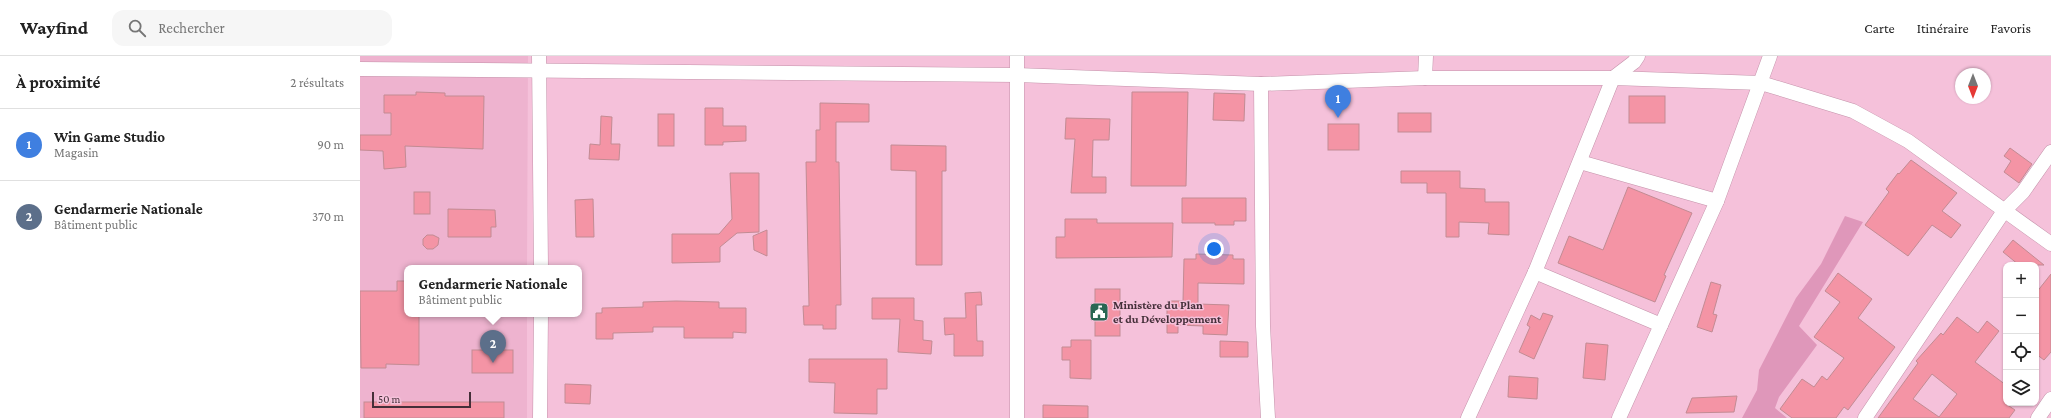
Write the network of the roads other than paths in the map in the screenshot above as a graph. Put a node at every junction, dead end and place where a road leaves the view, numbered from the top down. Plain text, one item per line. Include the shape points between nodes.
1 (538, 56) edge
2 (1016, 56) edge
3 (1426, 56) edge
4 (1638, 56) edge
5 (1770, 56) edge
6 (360, 70) edge
7 (538, 71) junction
8 (1017, 75) junction
9 (1425, 78) junction
10 (1613, 78) junction
11 (1761, 83) junction
12 (1261, 84) junction
13 (2051, 152) edge
14 (1580, 162) junction
15 (1717, 201) junction
16 (2004, 211) junction
17 (2051, 244) edge
18 (541, 265) edge
19 (1535, 272) junction
20 (541, 317) edge
21 (1661, 325) junction
22 (2051, 399) edge
23 (540, 418) edge
24 (1017, 418) edge
25 (1268, 418) edge
26 (1468, 418) edge
27 (1619, 418) edge
28 (1865, 418) edge
29 (2038, 418) edge

1 - 7 street
2 - 8 street
3 - 9 street
4 - 10 street
5 - 11 street
6 - 7 street
7 - 8 street
7 - 18 street
8 - 12 street
8 - 24 street
9 - 10 street
9 - 12 street
10 - 11 street
10 - 14 street
11 - 15 street
11 - 16 street via 1853,111 1908,141
12 - 25 street via 1263,326
13 - 16 street via 2023,192
14 - 15 street
14 - 19 street
15 - 21 street
16 - 17 street
16 - 28 street
19 - 21 street
19 - 26 street
20 - 23 street
21 - 27 street
22 - 29 street

